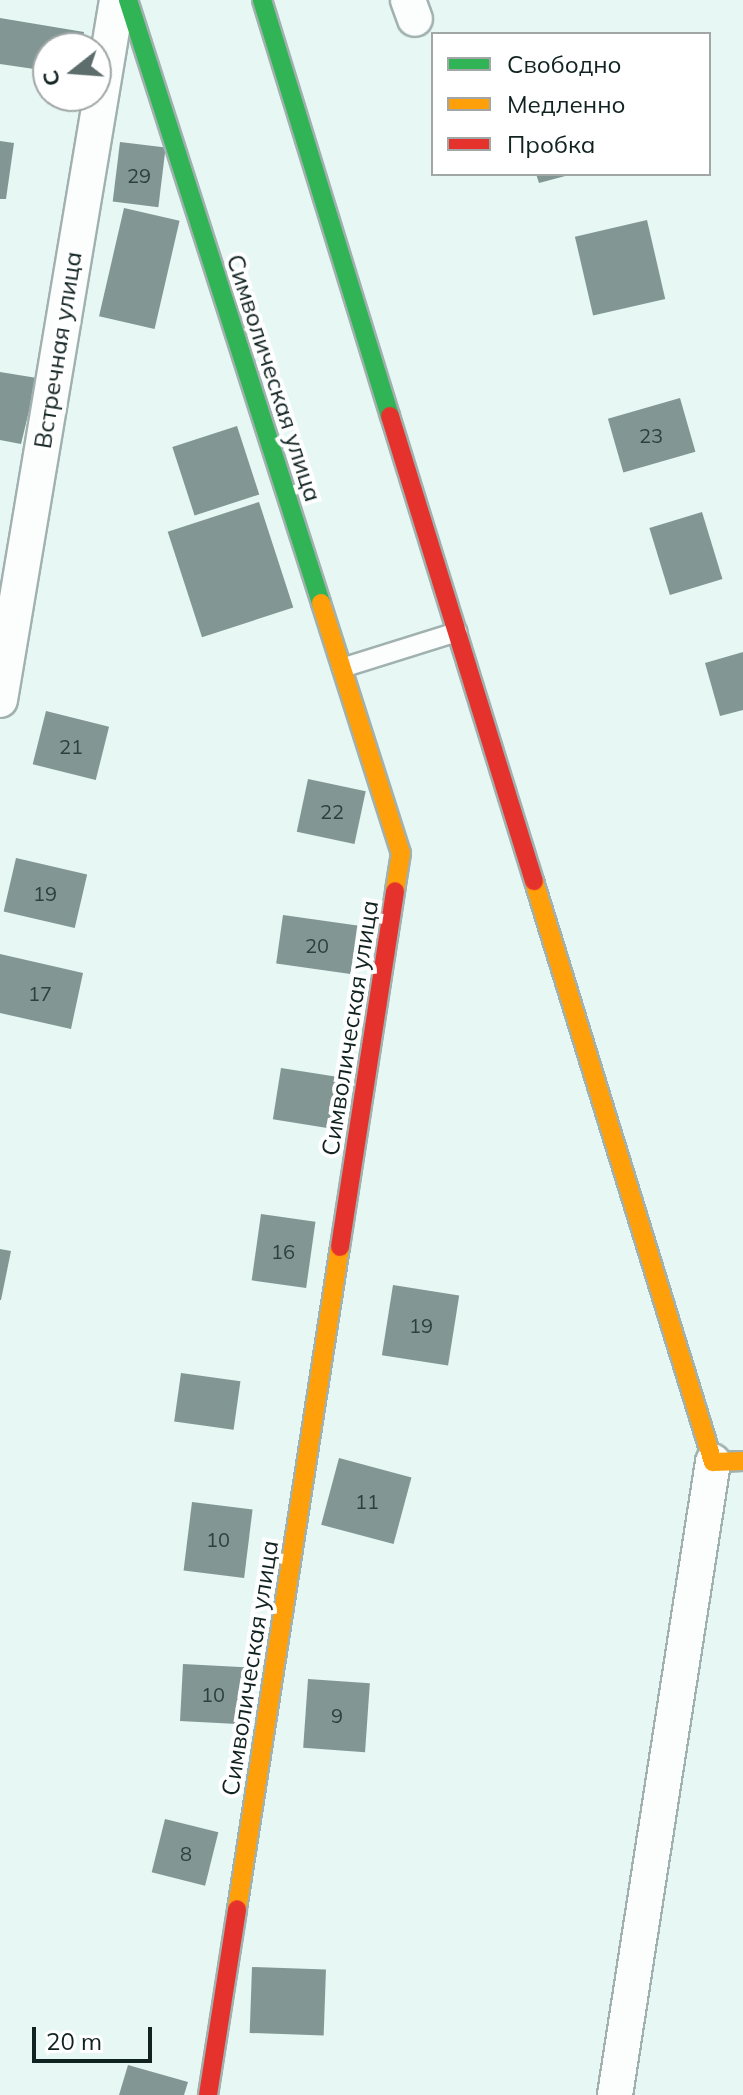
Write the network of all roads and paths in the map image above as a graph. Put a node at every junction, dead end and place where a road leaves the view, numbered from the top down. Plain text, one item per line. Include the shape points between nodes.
1 (117, 0) edge
2 (128, 0) edge
3 (262, 0) edge
4 (457, 632) junction
5 (342, 668) junction
6 (0, 700) edge
7 (728, 1462) edge
8 (208, 2095) edge
9 (615, 2095) edge

1 - 6 street, Встречная улица
2 - 5 street, Символическая улица
3 - 4 street
4 - 5 lane
4 - 7 street
5 - 8 street, Символическая улица via 401,853
7 - 9 street

